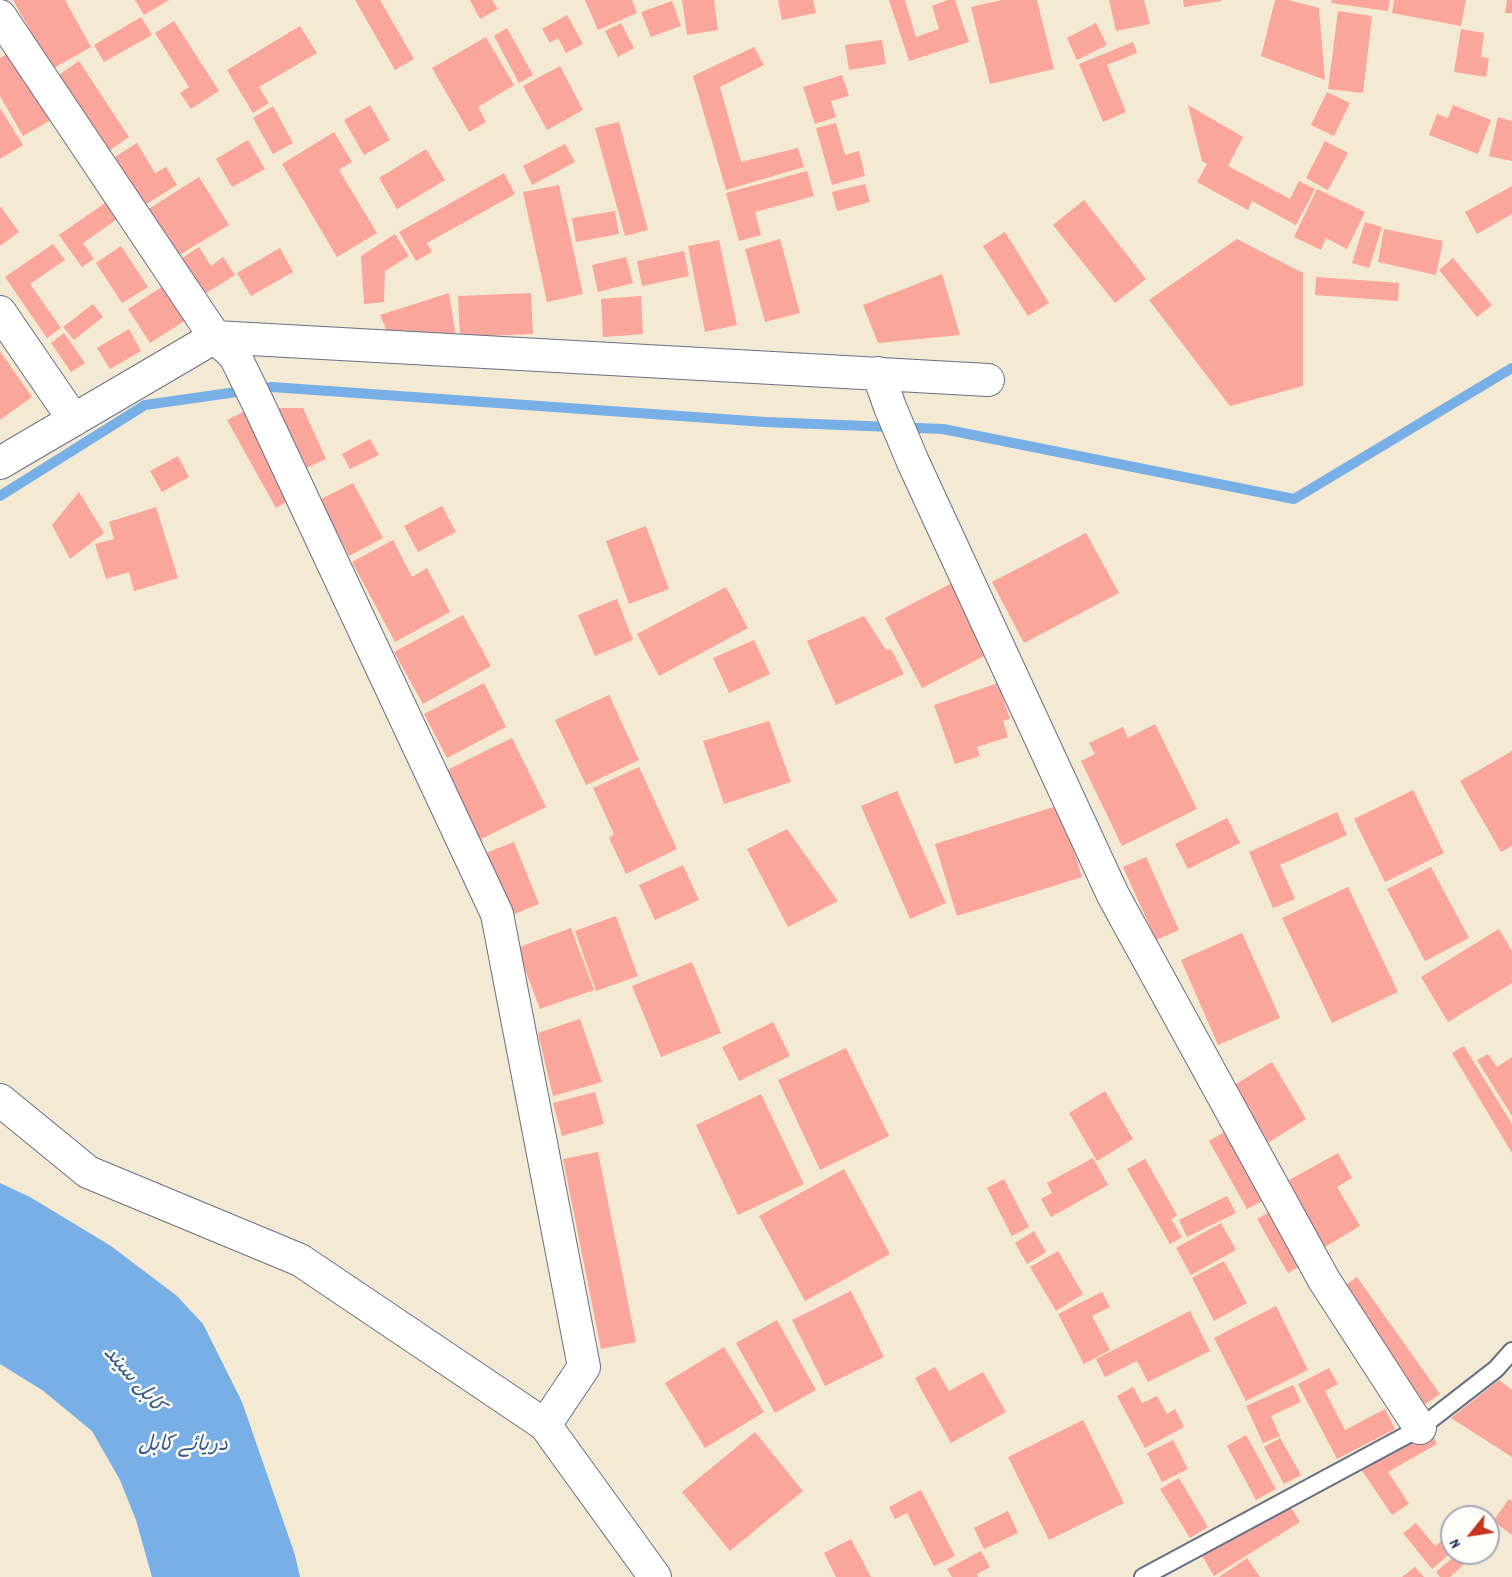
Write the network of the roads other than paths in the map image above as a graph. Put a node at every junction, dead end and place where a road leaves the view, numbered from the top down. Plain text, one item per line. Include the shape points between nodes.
1 (0, 16) edge
2 (0, 312) edge
3 (225, 347) junction
4 (878, 373) junction
5 (988, 380) dead end
6 (74, 420) junction
7 (0, 463) edge
8 (0, 1100) edge
9 (1512, 1351) edge
10 (545, 1425) junction
11 (1420, 1428) junction
12 (655, 1577) edge
13 (1143, 1577) edge

1 - 3 street
2 - 6 street
3 - 4 street
3 - 6 street
3 - 10 street via 256,399 497,914 584,1367
4 - 5 street
4 - 11 street via 913,462 1113,895 1324,1280
6 - 7 street
8 - 10 street via 88,1172 300,1260
9 - 11 lane via 1496,1369
10 - 12 street
11 - 13 lane

